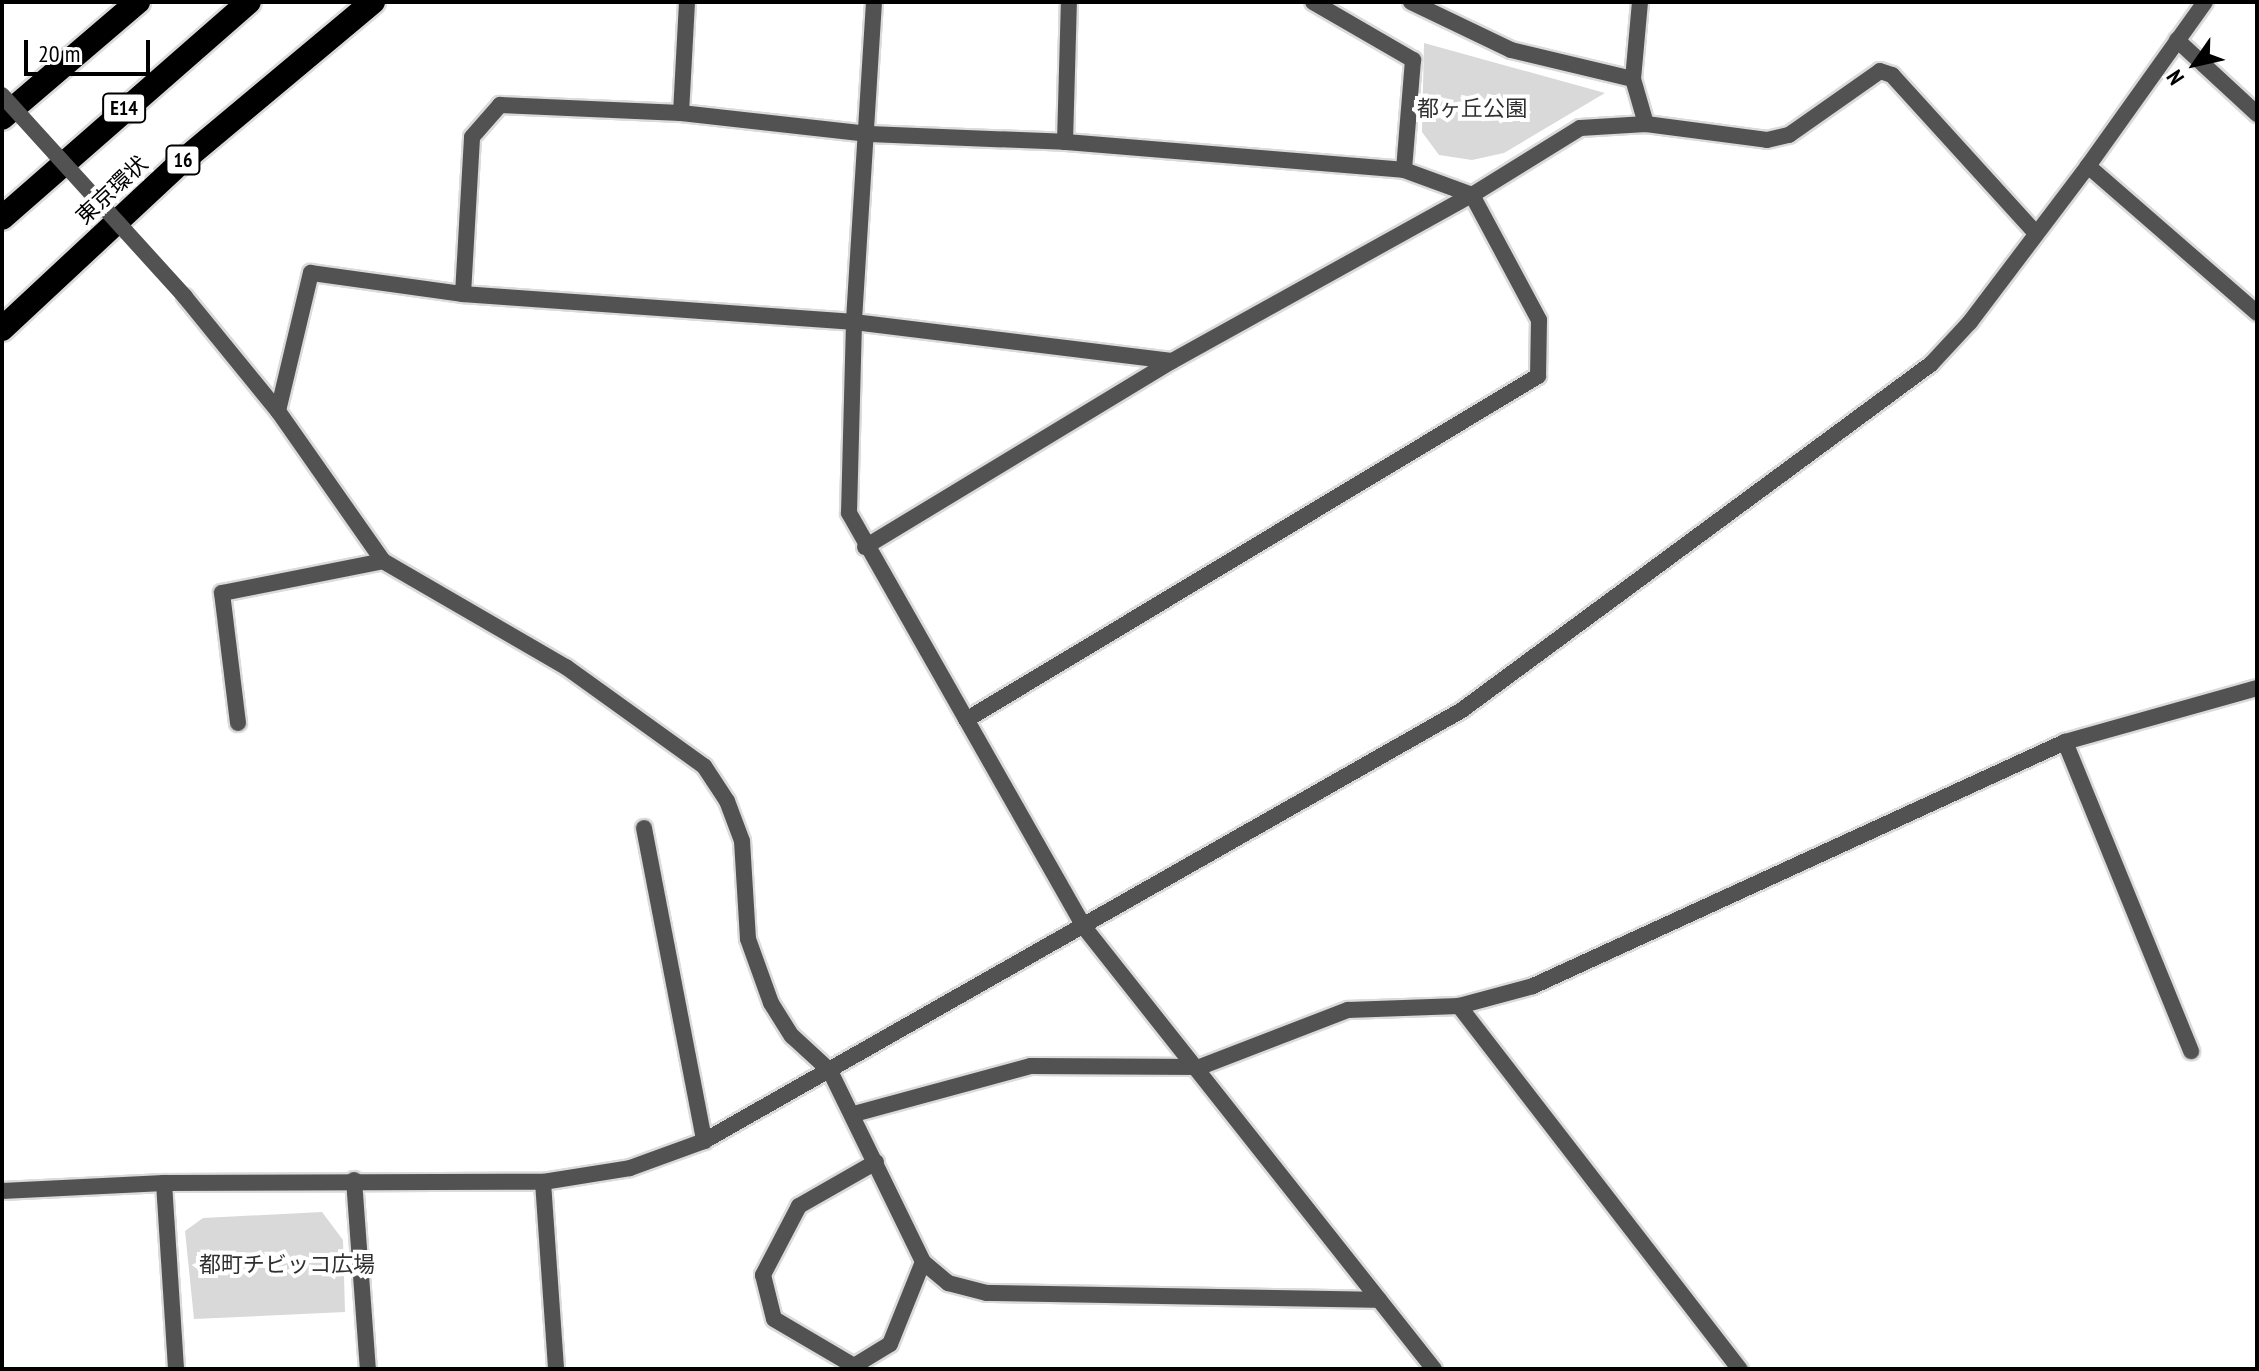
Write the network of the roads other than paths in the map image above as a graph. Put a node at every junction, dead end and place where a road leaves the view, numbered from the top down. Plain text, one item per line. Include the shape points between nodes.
1 (138, 2) edge
2 (249, 2) edge
3 (373, 2) edge
4 (687, 2) edge
5 (874, 2) edge
6 (1069, 2) edge
7 (1313, 2) edge
8 (1411, 2) edge
9 (1640, 2) edge
10 (2205, 2) edge
11 (2177, 40) junction
12 (1633, 79) junction
13 (2, 95) edge
14 (681, 113) junction
15 (2257, 114) edge
16 (2, 118) edge
17 (1646, 124) junction
18 (869, 134) junction
19 (1065, 142) junction
20 (2088, 166) junction
21 (1404, 170) junction
22 (1472, 195) junction
23 (2, 218) edge
24 (2036, 233) junction
25 (463, 294) junction
26 (2257, 313) edge
27 (854, 322) junction
28 (2, 329) edge
29 (1172, 361) junction
30 (278, 411) junction
31 (865, 547) junction
32 (383, 561) junction
33 (2257, 688) edge
34 (966, 720) junction
35 (238, 723) dead end
36 (2065, 742) junction
37 (644, 828) dead end
38 (1084, 927) junction
39 (1459, 1006) junction
40 (2191, 1051) dead end
41 (1200, 1067) junction
42 (830, 1071) junction
43 (854, 1114) junction
44 (704, 1141) junction
45 (876, 1162) junction
46 (354, 1180) junction
47 (543, 1182) junction
48 (164, 1183) junction
49 (2, 1191) edge
50 (923, 1262) junction
51 (1379, 1300) junction
52 (176, 1369) edge
53 (368, 1369) edge
54 (556, 1369) edge
55 (1434, 1369) edge
56 (1740, 1369) edge

1 - 16 highway
2 - 23 highway, E14
3 - 28 highway, 東京環状 / 16 via 179,164
4 - 14 street
5 - 18 street
6 - 19 street
7 - 21 street via 1413,60
8 - 12 street via 1511,50
9 - 12 street
10 - 11 street
11 - 15 street
11 - 20 street
12 - 17 street
13 - 30 street, bridge via 185,297
14 - 18 street
14 - 25 street via 500,105 472,137
17 - 22 street via 1580,128
17 - 24 street via 1767,140 1789,135 1880,71 1892,75
18 - 19 street
18 - 27 street
19 - 21 street
20 - 24 street
20 - 26 street
21 - 22 street
22 - 29 street
22 - 34 street via 1539,320 1538,376
24 - 38 street via 1970,322 1931,364 1462,710
25 - 27 street
25 - 30 street via 311,273
27 - 29 street
27 - 31 street via 849,513
29 - 31 street
30 - 32 street
31 - 34 street
32 - 35 street via 222,593
32 - 42 street via 566,667 704,766 727,801 742,841 748,939 771,1003 792,1036
33 - 36 street
34 - 38 street
36 - 39 street via 1533,986
36 - 40 street
37 - 44 street
38 - 41 street
38 - 42 street
39 - 41 street via 1348,1010
39 - 56 street
41 - 43 street via 1031,1066
41 - 51 street
42 - 43 street
42 - 44 street
43 - 45 street
44 - 47 street via 630,1168
45 - 50 street
45 - 50 street via 799,1206 763,1275 774,1319 854,1366 890,1344
46 - 47 street
46 - 48 street
46 - 53 street
47 - 54 street
48 - 49 street
48 - 52 street
50 - 51 street via 948,1283 987,1293
51 - 55 street

